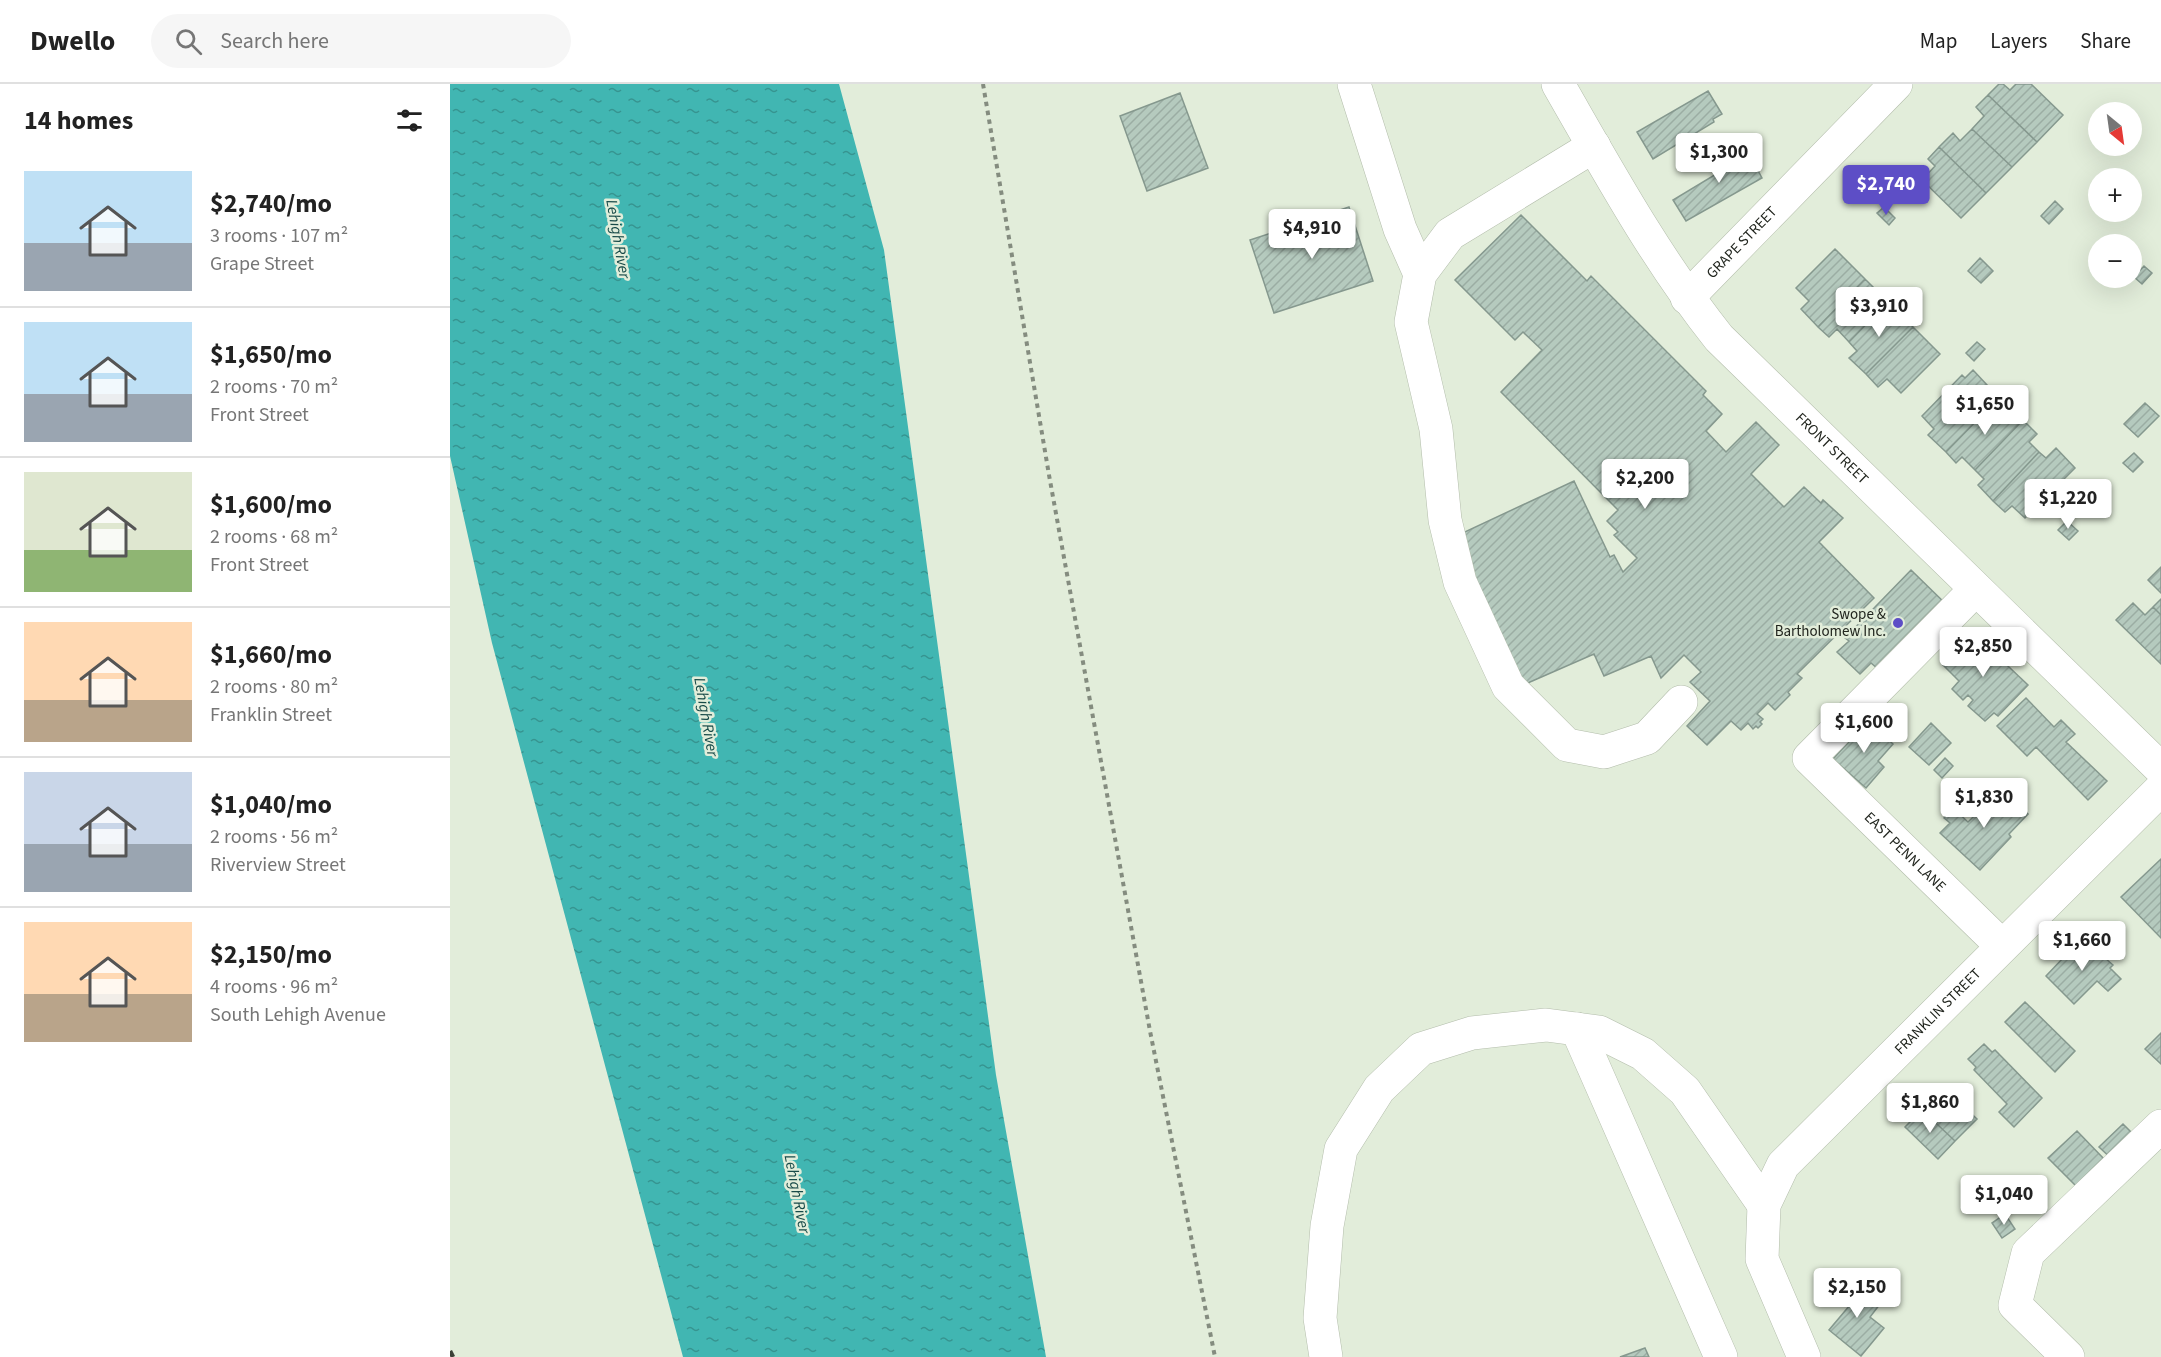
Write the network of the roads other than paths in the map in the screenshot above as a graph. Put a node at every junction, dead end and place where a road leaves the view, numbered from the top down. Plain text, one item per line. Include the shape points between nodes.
1 (1354, 84) edge
2 (1558, 84) edge
3 (1896, 84) edge
4 (1594, 146) junction
5 (1420, 274) junction
6 (1687, 298) junction
7 (1976, 589) junction
8 (1681, 702) dead end
9 (2161, 769) edge
10 (2161, 789) edge
11 (2002, 946) junction
12 (1577, 1029) junction
13 (2161, 1126) edge
14 (1764, 1205) junction
15 (1326, 1357) edge
16 (1721, 1357) edge
17 (1804, 1357) edge
18 (2068, 1357) edge

1 - 5 street via 1400,229
2 - 4 street, FRONT STREET
3 - 6 street, GRAPE STREET
4 - 5 street via 1450,234
4 - 6 street, FRONT STREET
5 - 8 street via 1411,322 1436,429 1444,520 1460,582 1508,686 1567,745 1604,752 1647,738
6 - 7 street, FRONT STREET via 1719,338
7 - 9 street, FRONT STREET
7 - 11 street, EAST PENN LANE via 1809,758
10 - 11 street, FRANKLIN STREET
11 - 14 street, FRANKLIN STREET via 1783,1164
12 - 14 street via 1599,1032 1643,1054 1685,1091
12 - 15 street via 1546,1025 1472,1033 1421,1049 1379,1089 1341,1149 1327,1226 1320,1318
12 - 16 street
13 - 18 street via 2028,1253 2015,1305
14 - 17 street, FRANKLIN STREET via 1762,1259

